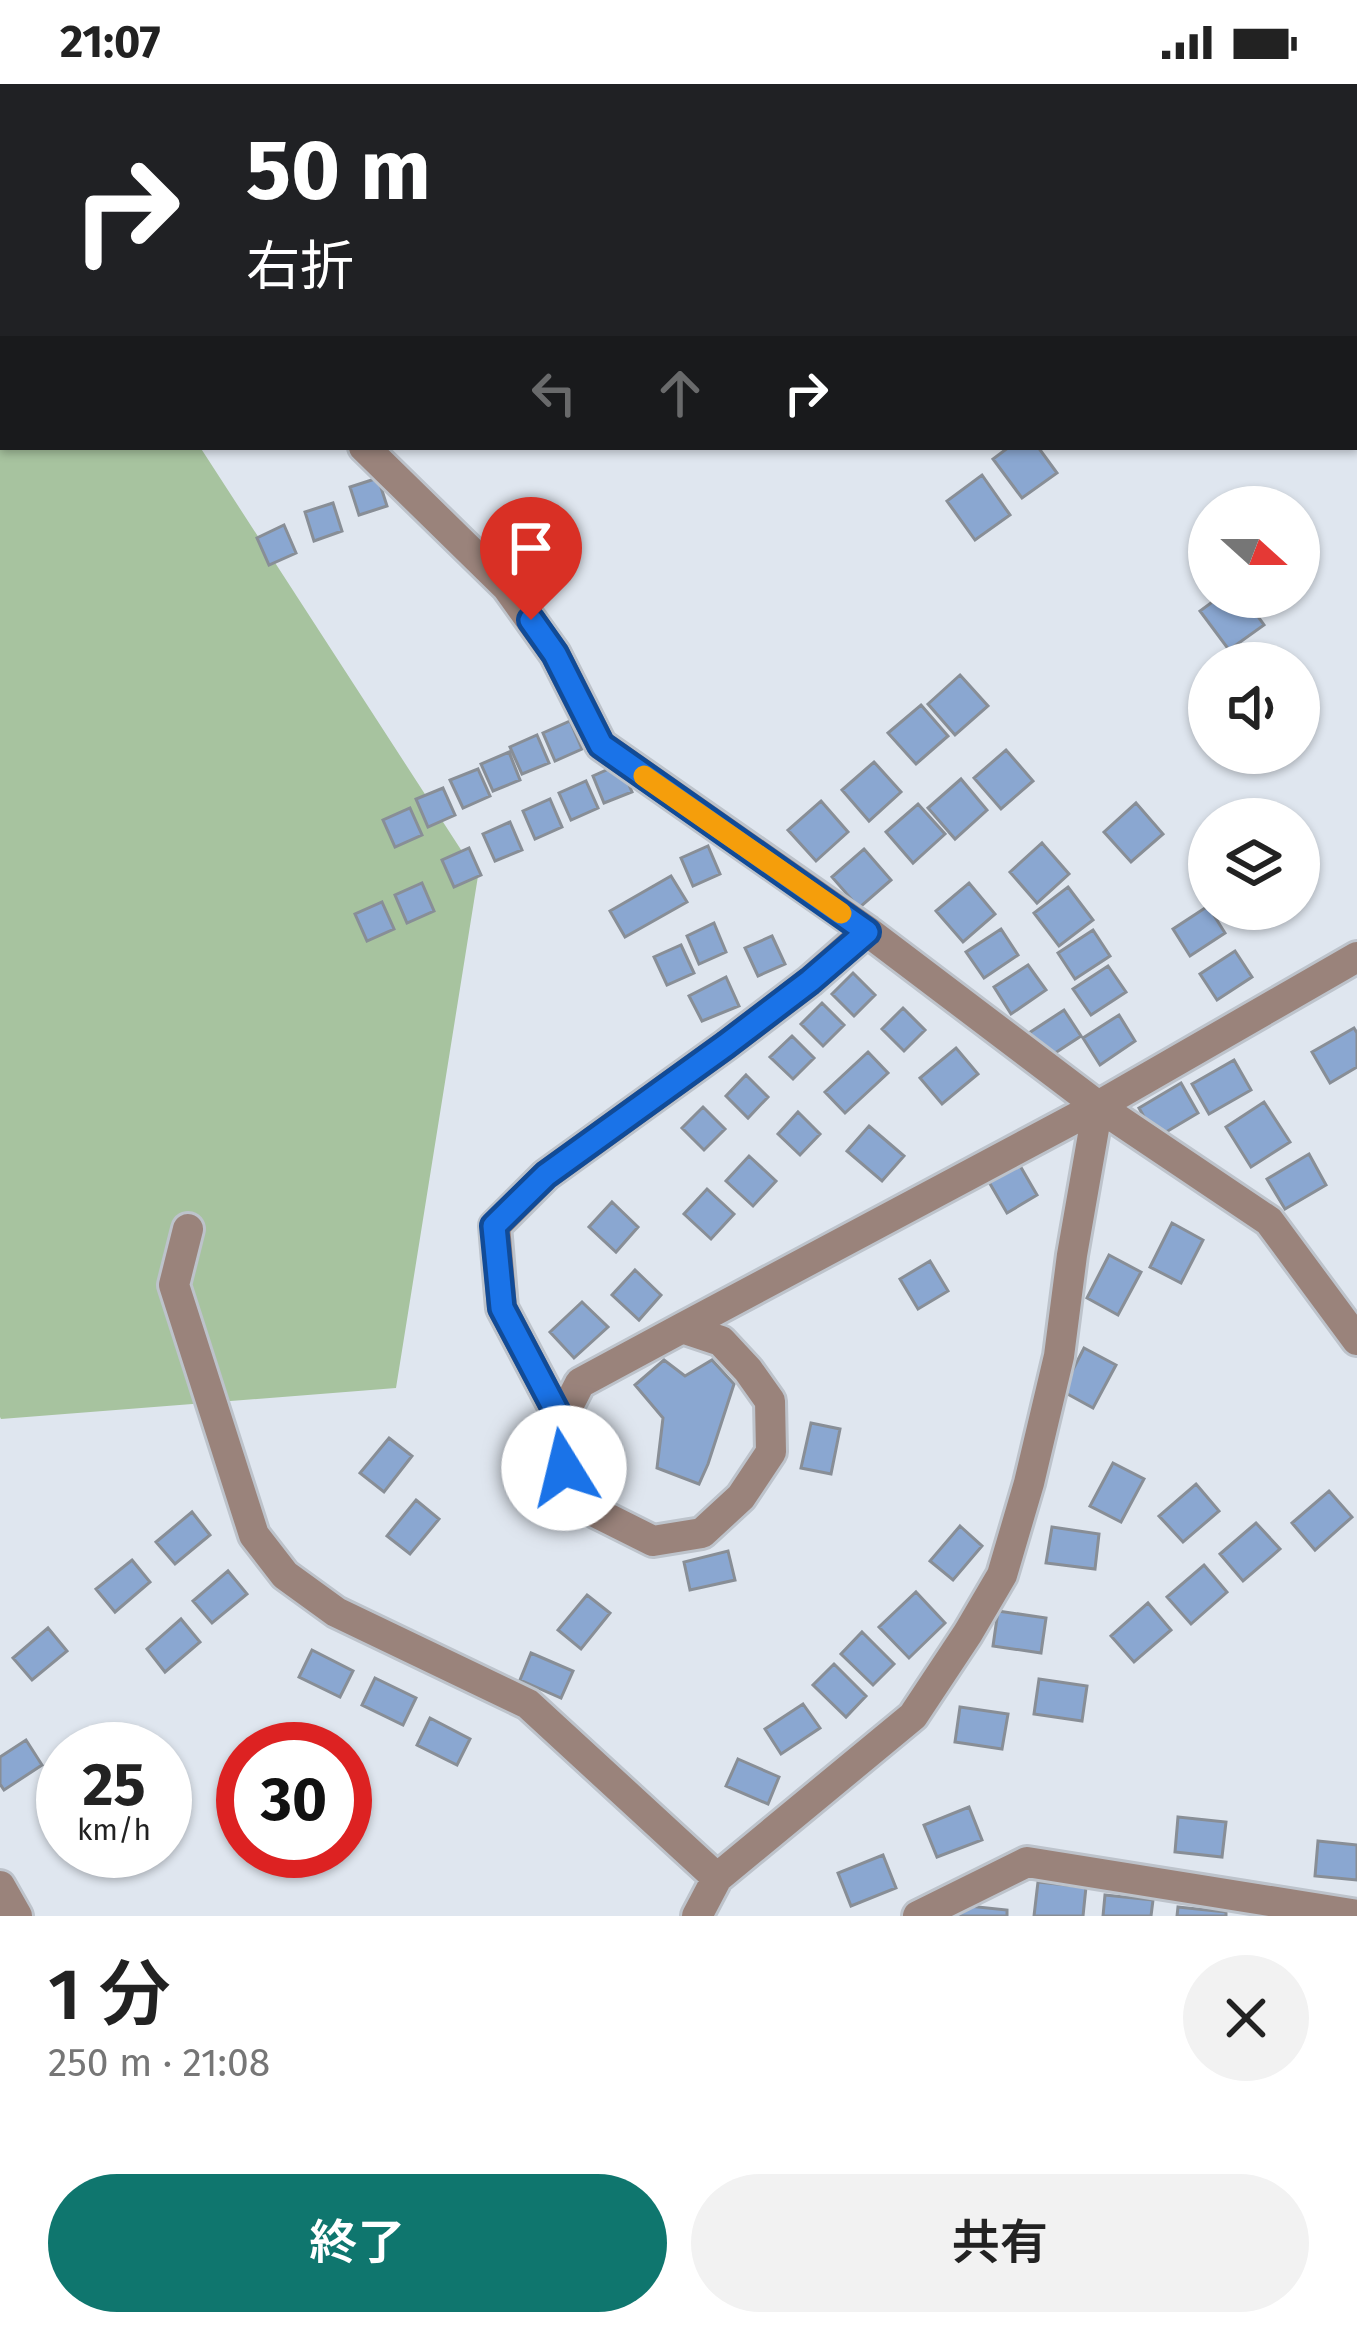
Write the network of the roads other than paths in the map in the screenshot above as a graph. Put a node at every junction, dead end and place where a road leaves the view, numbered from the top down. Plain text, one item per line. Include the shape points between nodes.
1 (367, 450) edge
2 (867, 932) junction
3 (1357, 957) edge
4 (1097, 1106) junction
5 (188, 1228) dead end
6 (682, 1328) junction
7 (1357, 1340) edge
8 (561, 1420) junction
9 (717, 1878) junction
10 (0, 1886) edge
11 (1357, 1915) edge
12 (17, 1916) edge
13 (698, 1916) edge
14 (918, 1916) edge

1 - 2 street via 507,587 555,654 601,745
2 - 4 street
2 - 8 street via 546,1175 494,1226 502,1308
3 - 4 street
4 - 6 street
4 - 7 street via 1269,1222
4 - 9 street via 1059,1356 1002,1575 913,1715
5 - 9 street via 174,1285 254,1535 285,1575 336,1612 528,1705
6 - 8 street via 580,1382
6 - 8 street via 721,1341 770,1401 771,1452 742,1497 702,1533 653,1541 595,1513 564,1468
9 - 13 street
10 - 12 street
11 - 14 street via 1027,1862

